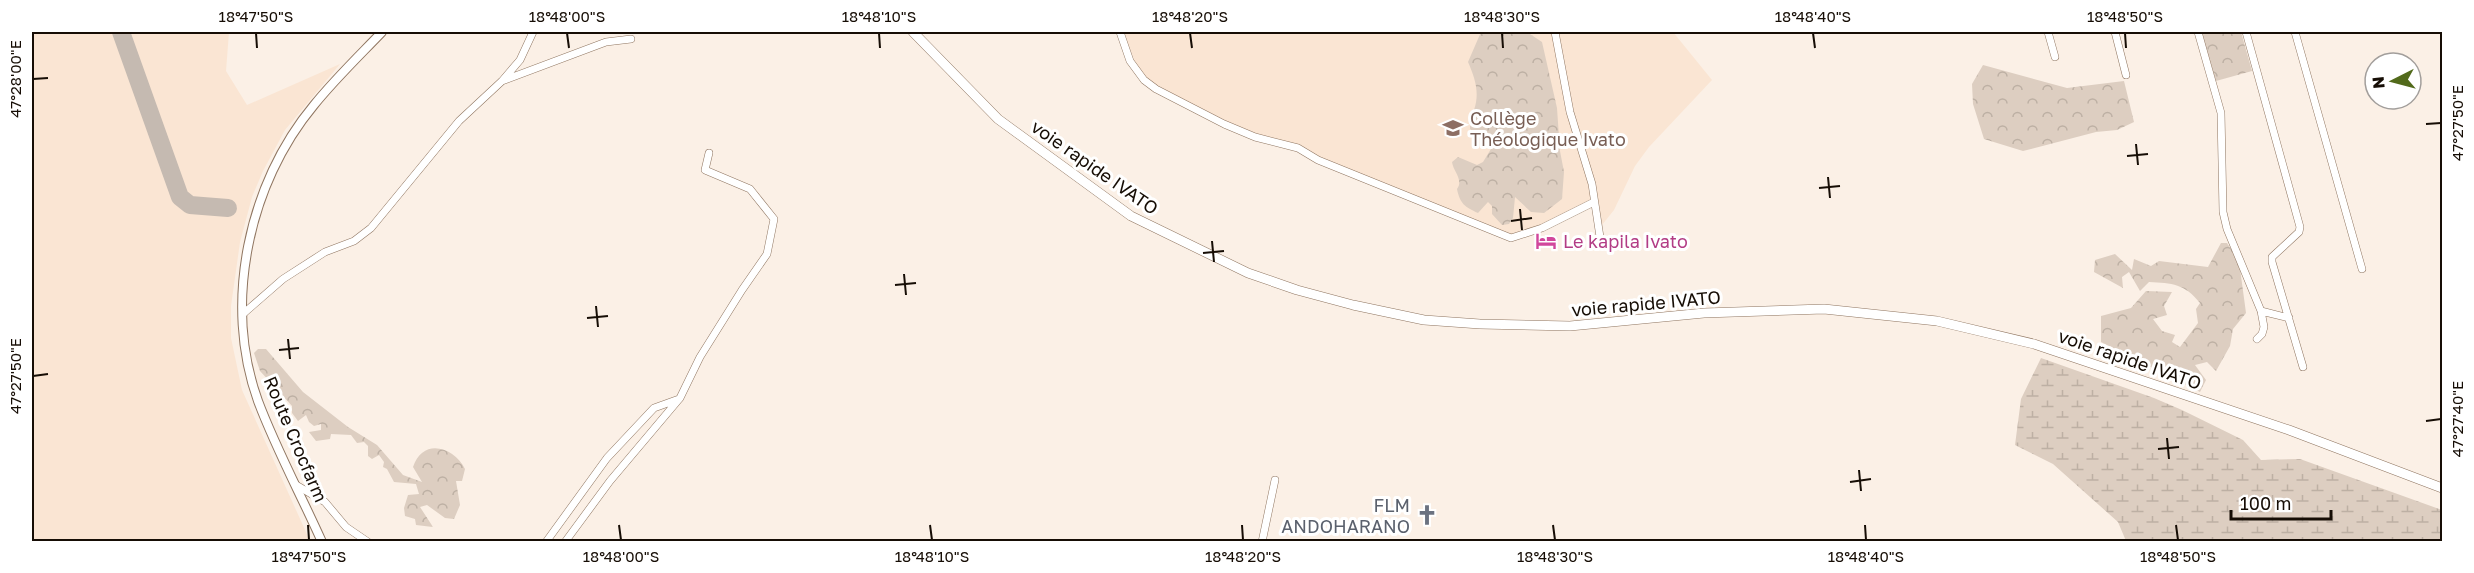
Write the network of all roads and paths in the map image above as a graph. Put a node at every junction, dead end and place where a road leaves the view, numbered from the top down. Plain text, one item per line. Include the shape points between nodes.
1 (382, 32) edge
2 (533, 32) edge
3 (913, 32) edge
4 (1120, 32) edge
5 (1555, 32) edge
6 (2048, 32) edge
7 (2115, 32) edge
8 (2198, 32) edge
9 (2246, 32) edge
10 (2295, 32) edge
11 (631, 39) dead end
12 (2055, 57) dead end
13 (2126, 75) dead end
14 (502, 81) junction
15 (709, 153) dead end
16 (1594, 202) junction
17 (1600, 237) dead end
18 (2362, 269) dead end
19 (2261, 311) junction
20 (244, 313) junction
21 (2289, 318) junction
22 (2257, 339) dead end
23 (2303, 368) dead end
24 (680, 398) junction
25 (1275, 480) dead end
26 (296, 484) junction
27 (2442, 488) edge
28 (322, 542) edge
29 (368, 542) edge
30 (546, 542) edge
31 (565, 542) edge
32 (1262, 542) edge

1 - 20 street, Route Crocfarm via 313,105 278,160 260,202 244,266
2 - 14 street via 520,60
3 - 27 main road, voie rapide IVATO via 998,119 1131,216 1248,273 1297,290 1424,320 1479,324 1570,326 1704,314 1824,309 1937,321 2034,344 2289,430
4 - 16 street via 1130,61 1144,80 1180,102 1255,137 1298,148 1318,160 1511,238 1542,228
5 - 16 street via 1570,112
6 - 12 street
7 - 13 street
8 - 19 street via 2221,113 2223,212
9 - 21 street via 2300,227 2272,257
10 - 18 street
11 - 14 street via 606,42
14 - 20 street via 459,121 371,228 283,279
15 - 24 street via 705,170 750,189 774,219 767,254 700,357
16 - 17 street
19 - 21 street
19 - 22 street via 2264,327
20 - 26 street, Route Crocfarm via 246,353 258,399
21 - 23 street
24 - 30 street via 654,408 614,449
24 - 31 street
25 - 32 street
26 - 28 street, Route Crocfarm
26 - 29 street via 325,502 346,526

